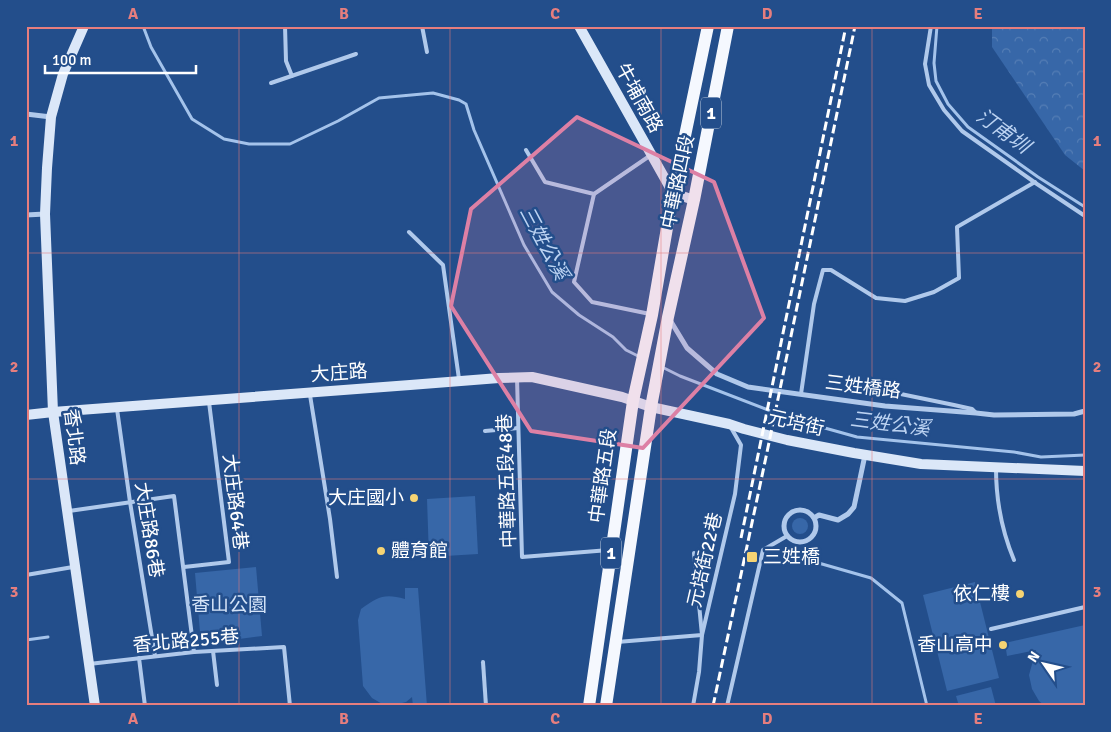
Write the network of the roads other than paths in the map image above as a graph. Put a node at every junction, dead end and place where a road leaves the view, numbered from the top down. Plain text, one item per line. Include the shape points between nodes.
1 (84, 26) edge
2 (285, 26) edge
3 (422, 26) edge
4 (578, 26) edge
5 (708, 26) edge
6 (728, 26) edge
7 (931, 26) edge
8 (427, 52) dead end
9 (356, 54) dead end
10 (292, 76) junction
11 (272, 83) dead end
12 (26, 114) edge
13 (51, 117) junction
14 (526, 150) dead end
15 (651, 155) junction
16 (1035, 182) junction
17 (594, 194) junction
18 (673, 194) junction
19 (694, 200) junction
20 (45, 214) junction
21 (26, 215) edge
22 (1085, 216) edge
23 (409, 232) dead end
24 (652, 315) junction
25 (668, 316) junction
26 (517, 378) junction
27 (459, 381) junction
28 (862, 386) dead end
29 (310, 392) junction
30 (801, 394) junction
31 (209, 400) junction
32 (633, 401) junction
33 (117, 407) junction
34 (651, 407) junction
35 (1085, 411) edge
36 (52, 412) junction
37 (976, 413) junction
38 (26, 415) edge
39 (729, 424) junction
40 (518, 428) junction
41 (485, 431) dead end
42 (865, 455) junction
43 (996, 468) junction
44 (1085, 471) edge
45 (130, 502) junction
46 (67, 511) junction
47 (814, 518) junction
48 (787, 536) junction
49 (611, 550) junction
50 (694, 553) dead end
51 (1014, 560) dead end
52 (75, 567) junction
53 (184, 567) junction
54 (26, 575) edge
55 (337, 577) dead end
56 (1085, 607) edge
57 (991, 629) dead end
58 (702, 635) junction
59 (615, 642) junction
60 (213, 651) junction
61 (194, 652) junction
62 (155, 656) junction
63 (139, 658) junction
64 (483, 662) dead end
65 (89, 664) junction
66 (217, 685) dead end
67 (95, 706) edge
68 (145, 706) edge
69 (290, 706) edge
70 (486, 706) edge
71 (589, 706) edge
72 (606, 706) edge
73 (693, 706) edge
74 (727, 706) edge

1 - 13 street, 香北路 via 62,74
2 - 10 lane via 286,61
3 - 8 lane
4 - 15 street, 牛埔南路
5 - 18 main road, 中華路四段 / 1
6 - 19 main road, 中華路四段 / 1
7 - 16 lane via 925,64 929,85 944,110 962,130
9 - 10 lane
10 - 11 lane
12 - 13 street
13 - 20 street, 香北路
14 - 17 lane via 545,182
15 - 17 lane
15 - 18 street, 牛埔南路
16 - 22 lane
16 - 30 lane via 958,227 960,278 934,292 905,301 876,298 831,270 823,270 814,304
17 - 24 lane via 574,282 592,302
18 - 19 street
18 - 24 main road, 中華路四段 / 1
19 - 25 main road, 中華路四段 / 1
20 - 21 street
20 - 36 street, 香北路
23 - 27 lane via 443,265
24 - 32 main road, 1
25 - 30 street, 三姓橋路 via 687,348 717,374 748,387
25 - 34 main road, 1
26 - 27 street, 大庄路
26 - 32 street, 大庄路 via 532,377
26 - 40 lane, 中華路五段48巷
27 - 29 street, 大庄路
28 - 37 lane via 972,409
29 - 31 street, 大庄路
29 - 55 lane
30 - 37 street, 三姓橋路 via 885,406
31 - 33 street, 大庄路
31 - 53 lane, 大庄路64巷 via 229,562
32 - 34 street, 大庄路
32 - 49 main road, 中華路五段 / 1
33 - 36 street, 大庄路
33 - 45 lane, 大庄路86巷
34 - 39 street, 元培街
34 - 59 main road, 中華路五段 / 1
35 - 37 street, 三姓橋路 via 1074,414
36 - 38 street, 大庄路
36 - 46 street, 香北路
39 - 42 street, 元培街 via 787,440
39 - 58 lane, 元培街22巷 via 742,445 735,494
40 - 41 lane
40 - 49 lane, 中華路五段48巷 via 522,557
42 - 43 street, 元培街 via 921,464
42 - 47 street via 854,508 838,520 819,515
43 - 44 street, 元培街
43 - 51 lane via 1001,520
45 - 46 lane
45 - 53 lane via 174,496
45 - 62 lane, 大庄路86巷
46 - 52 street, 香北路
47 - 48 street via 816,528 811,538 796,542
47 - 48 street via 801,510 791,513 784,526
48 - 74 lane via 763,550
49 - 71 main road, 中華路五段 / 1
50 - 58 lane
52 - 54 lane
52 - 65 street, 香北路
53 - 61 lane
56 - 57 lane
58 - 59 lane
58 - 73 lane, 元培街22巷
59 - 72 main road, 中華路五段 / 1
60 - 61 lane, 香北路255巷
60 - 66 lane
60 - 69 lane, 香北路255巷 via 284,647
61 - 62 lane, 香北路255巷
62 - 63 lane, 香北路255巷
63 - 65 lane, 香北路255巷
63 - 68 lane
64 - 70 lane
65 - 67 street, 香北路

